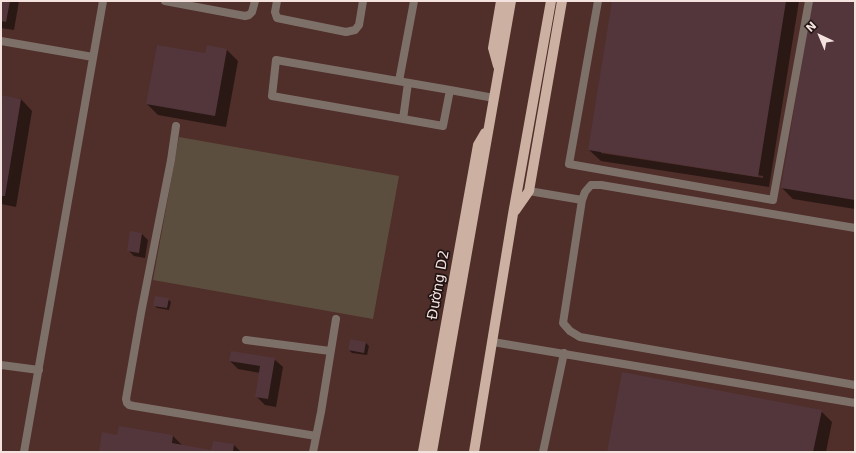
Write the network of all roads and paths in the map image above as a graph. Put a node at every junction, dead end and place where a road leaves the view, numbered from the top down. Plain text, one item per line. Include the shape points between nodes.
1 (103, 1) edge
2 (166, 1) edge
3 (255, 1) edge
4 (277, 1) edge
5 (363, 1) edge
6 (414, 1) edge
7 (501, 1) edge
8 (511, 1) edge
9 (551, 1) edge
10 (562, 1) edge
11 (598, 1) edge
12 (809, 1) edge
13 (1, 41) edge
14 (93, 57) junction
15 (499, 70) junction
16 (399, 81) junction
17 (408, 83) junction
18 (450, 90) junction
19 (494, 98) junction
20 (403, 119) junction
21 (176, 126) dead end
22 (489, 126) junction
23 (529, 191) junction
24 (582, 200) junction
25 (513, 214) junction
26 (855, 228) edge
27 (336, 319) dead end
28 (246, 340) dead end
29 (493, 342) junction
30 (330, 350) junction
31 (564, 353) junction
32 (1, 365) edge
33 (39, 370) junction
34 (855, 386) edge
35 (855, 403) edge
36 (316, 436) junction
37 (24, 452) edge
38 (313, 452) edge
39 (423, 452) edge
40 (432, 452) edge
41 (474, 452) edge
42 (543, 452) edge

1 - 14 lane
2 - 3 lane via 245,16 252,12
4 - 5 lane via 277,18 346,32 359,26
6 - 16 lane
7 - 15 main road, Đường D2 via 493,48
8 - 15 main road, Đường D2
9 - 25 main road
10 - 23 main road
11 - 12 lane via 569,164 773,200
13 - 14 lane
14 - 33 lane
15 - 19 main road, Đường D2
16 - 17 lane
16 - 20 lane via 276,60 272,96
17 - 18 lane
17 - 20 lane
18 - 19 lane
18 - 20 lane via 443,126
19 - 22 main road, Đường D2
21 - 36 lane via 127,403
22 - 39 main road, Đường D2 via 478,145
22 - 40 main road, Đường D2
23 - 24 lane
23 - 25 main road
24 - 26 lane via 591,186 601,185
24 - 34 lane via 563,323 570,331 580,337
25 - 29 main road
27 - 30 lane
28 - 30 lane
29 - 31 lane
29 - 41 main road
30 - 36 lane
31 - 35 lane
31 - 42 lane
32 - 33 lane
33 - 37 lane
36 - 38 lane

